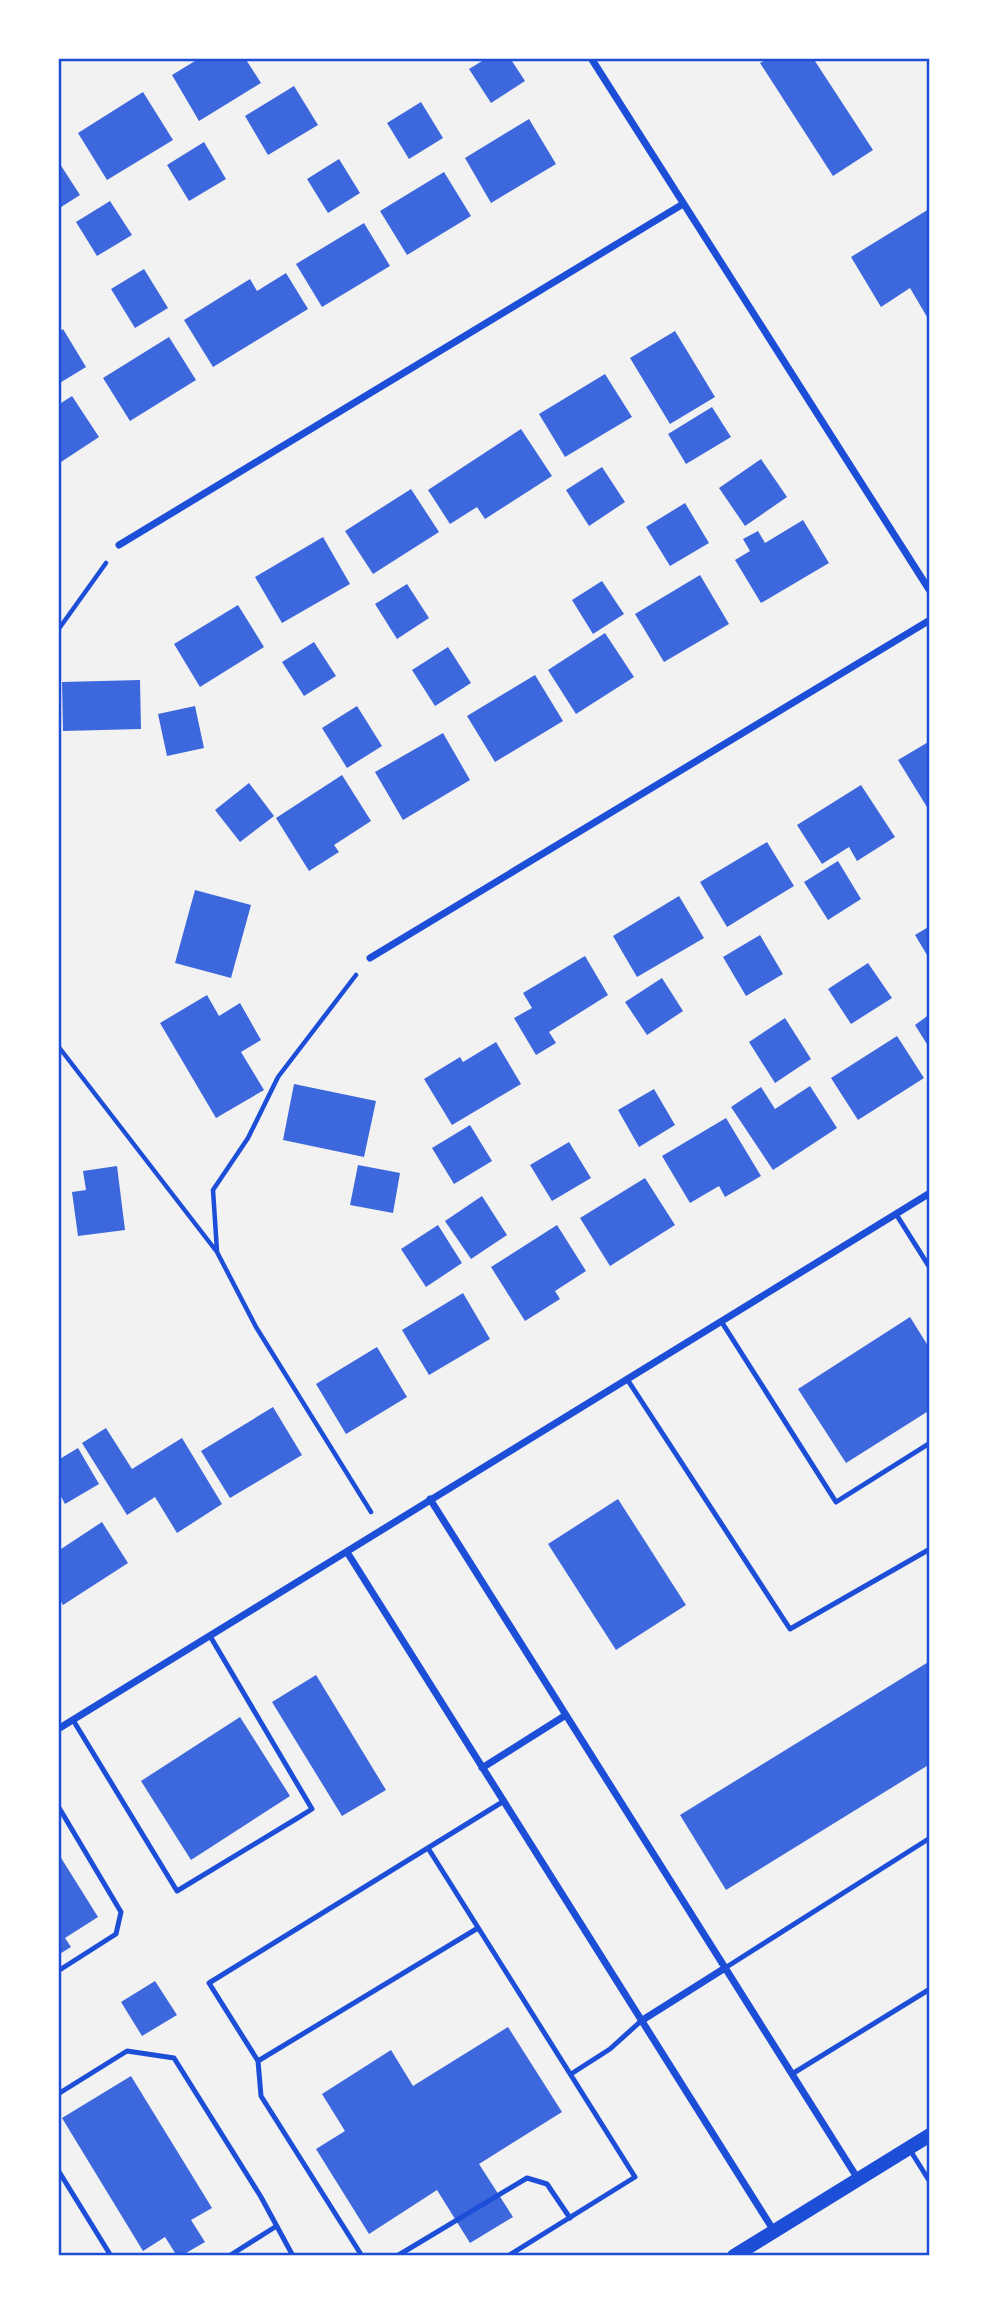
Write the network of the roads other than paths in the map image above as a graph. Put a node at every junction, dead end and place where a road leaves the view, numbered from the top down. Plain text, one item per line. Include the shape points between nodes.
1 (591, 58) edge
2 (683, 204) junction
3 (119, 545) road end
4 (930, 591) edge
5 (930, 620) edge
6 (370, 958) road end
7 (930, 1193) edge
8 (896, 1214) junction
9 (930, 1268) edge
10 (721, 1321) junction
11 (627, 1379) junction
12 (930, 1443) edge
13 (430, 1499) junction
14 (930, 1549) edge
15 (347, 1552) junction
16 (210, 1636) junction
17 (566, 1715) junction
18 (73, 1720) junction
19 (58, 1729) edge
20 (482, 1768) junction
21 (504, 1801) junction
22 (58, 1806) edge
23 (930, 1838) edge
24 (428, 1848) junction
25 (478, 1928) junction
26 (725, 1968) junction
27 (58, 1970) edge
28 (930, 1989) edge
29 (641, 2021) junction
30 (258, 2061) junction
31 (571, 2074) junction
32 (792, 2074) junction
33 (58, 2094) edge
34 (930, 2135) edge
35 (909, 2148) junction
36 (58, 2170) edge
37 (858, 2179) junction
38 (930, 2182) edge
39 (570, 2218) junction
40 (275, 2227) junction
41 (774, 2231) junction
42 (111, 2256) edge
43 (229, 2256) edge
44 (293, 2256) edge
45 (362, 2256) edge
46 (397, 2256) edge
47 (508, 2256) edge
48 (734, 2256) edge

1 - 2 street
2 - 3 street
2 - 4 street
5 - 6 street
7 - 8 street
8 - 9 lane
8 - 10 street
10 - 11 street
10 - 12 lane via 836,1502
11 - 13 street
11 - 14 lane via 789,1629
13 - 15 street
13 - 17 street
15 - 16 street
15 - 20 street
16 - 18 street
16 - 18 lane via 312,1810 177,1891
17 - 20 street
17 - 26 street
18 - 19 street
20 - 21 street
21 - 24 lane
21 - 29 street
22 - 27 lane via 121,1912 116,1934
23 - 26 lane
24 - 25 lane
24 - 30 lane via 209,1983
25 - 30 lane
25 - 31 lane
26 - 29 street
26 - 32 street
28 - 32 lane
29 - 31 lane via 611,2049
29 - 41 street
30 - 45 lane via 261,2096
31 - 39 lane via 635,2177
32 - 37 street
33 - 40 lane via 127,2051 174,2058
34 - 35 main road
35 - 37 main road
35 - 38 lane
36 - 42 lane
37 - 41 main road
39 - 46 lane via 547,2184 527,2178
39 - 47 lane
40 - 43 lane
40 - 44 lane
41 - 48 main road

